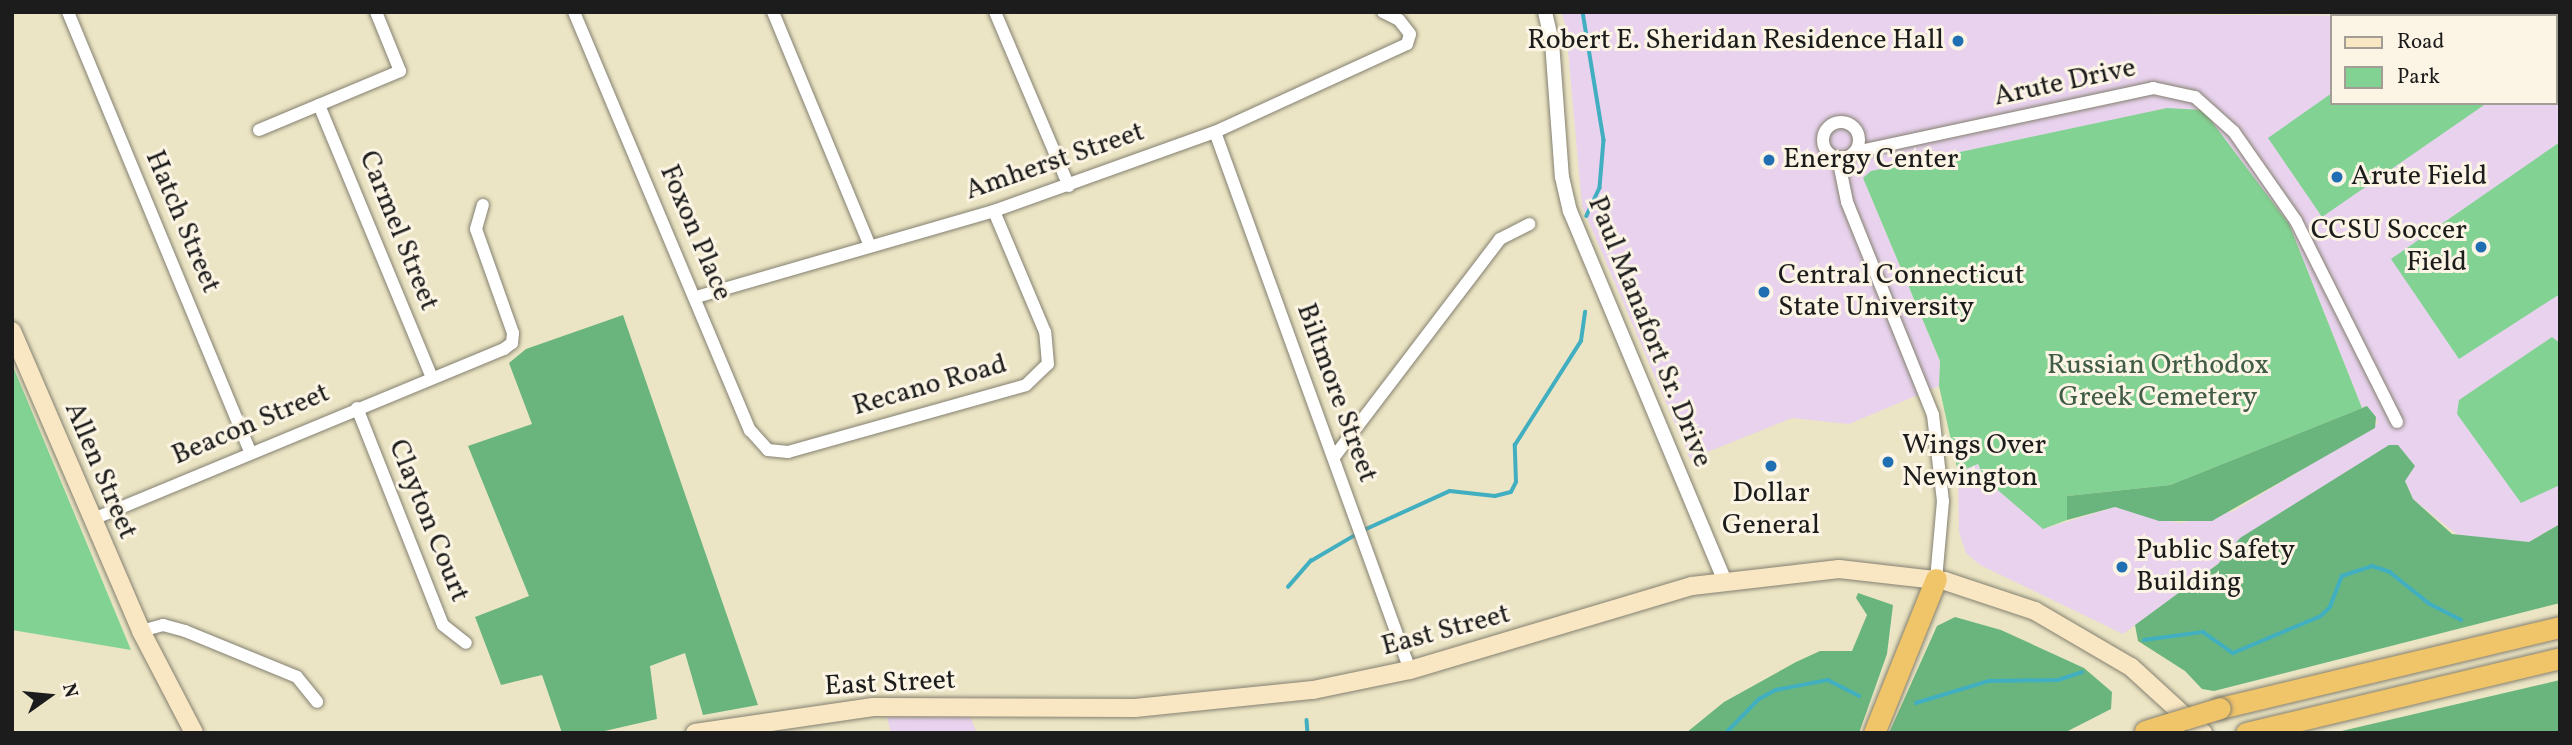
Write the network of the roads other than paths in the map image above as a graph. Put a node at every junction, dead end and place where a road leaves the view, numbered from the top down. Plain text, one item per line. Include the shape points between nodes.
1 (68, 12) edge
2 (376, 12) edge
3 (574, 12) edge
4 (773, 12) edge
5 (995, 12) edge
6 (1383, 12) edge
7 (1545, 12) edge
8 (319, 105) junction
9 (260, 130) dead end
10 (1215, 132) junction
11 (1855, 152) junction
12 (1838, 158) junction
13 (1069, 186) junction
14 (483, 205) dead end
15 (994, 211) junction
16 (1530, 224) dead end
17 (870, 246) junction
18 (696, 297) junction
19 (12, 331) edge
20 (431, 376) junction
21 (357, 408) junction
22 (2397, 422) dead end
23 (250, 451) junction
24 (788, 452) joint
25 (1334, 457) junction
26 (91, 520) junction
27 (1936, 579) junction
28 (1724, 580) junction
29 (2560, 627) edge
30 (141, 631) junction
31 (466, 643) dead end
32 (2560, 658) edge
33 (1410, 670) junction
34 (317, 702) dead end
35 (2143, 732) edge
36 (194, 733) edge
37 (695, 733) edge
38 (1874, 733) edge
39 (2203, 733) edge
40 (2246, 733) edge

1 - 23 street, Hatch Street
2 - 8 street via 400,71
3 - 18 street, Foxon Place
4 - 17 street
5 - 13 street
6 - 10 street, Amherst Street via 1399,20 1410,34 1407,44
7 - 28 street, Paul Manafort Sr. Drive via 1552,42 1562,177 1570,211
8 - 9 street
8 - 20 street, Carmel Street
10 - 13 street, Amherst Street
10 - 25 street, Biltmore Street
11 - 12 street, Arute Drive via 1848,160
11 - 12 street via 1852,128 1833,120 1825,139
11 - 22 street, Arute Drive via 2153,88 2195,97 2234,132 2296,221
12 - 27 street via 1847,202 1933,415 1943,501
13 - 15 street, Amherst Street
14 - 20 street, Beacon Street via 476,229 513,333 512,343
15 - 17 street, Amherst Street
15 - 24 street, Recano Road via 1045,332 1048,364 1026,385
16 - 25 street via 1500,239
17 - 18 street, Amherst Street
18 - 24 street, Foxon Place via 750,430 768,450
19 - 26 main road, Allen Street
20 - 21 street, Beacon Street
21 - 23 street, Beacon Street
21 - 31 street, Clayton Court via 443,625
23 - 26 street, Beacon Street
25 - 33 street, Biltmore Street
26 - 30 main road, Allen Street
27 - 28 main road, East Street via 1829,569
27 - 38 highway
27 - 39 main road, East Street via 1998,596 2057,621 2125,663
28 - 33 main road, East Street
29 - 35 highway, bridge via 2220,708
30 - 34 street via 163,625 185,631 297,677
30 - 36 main road, Allen Street
32 - 40 highway
33 - 37 main road, East Street via 1313,690 1216,702 1135,708 891,706

